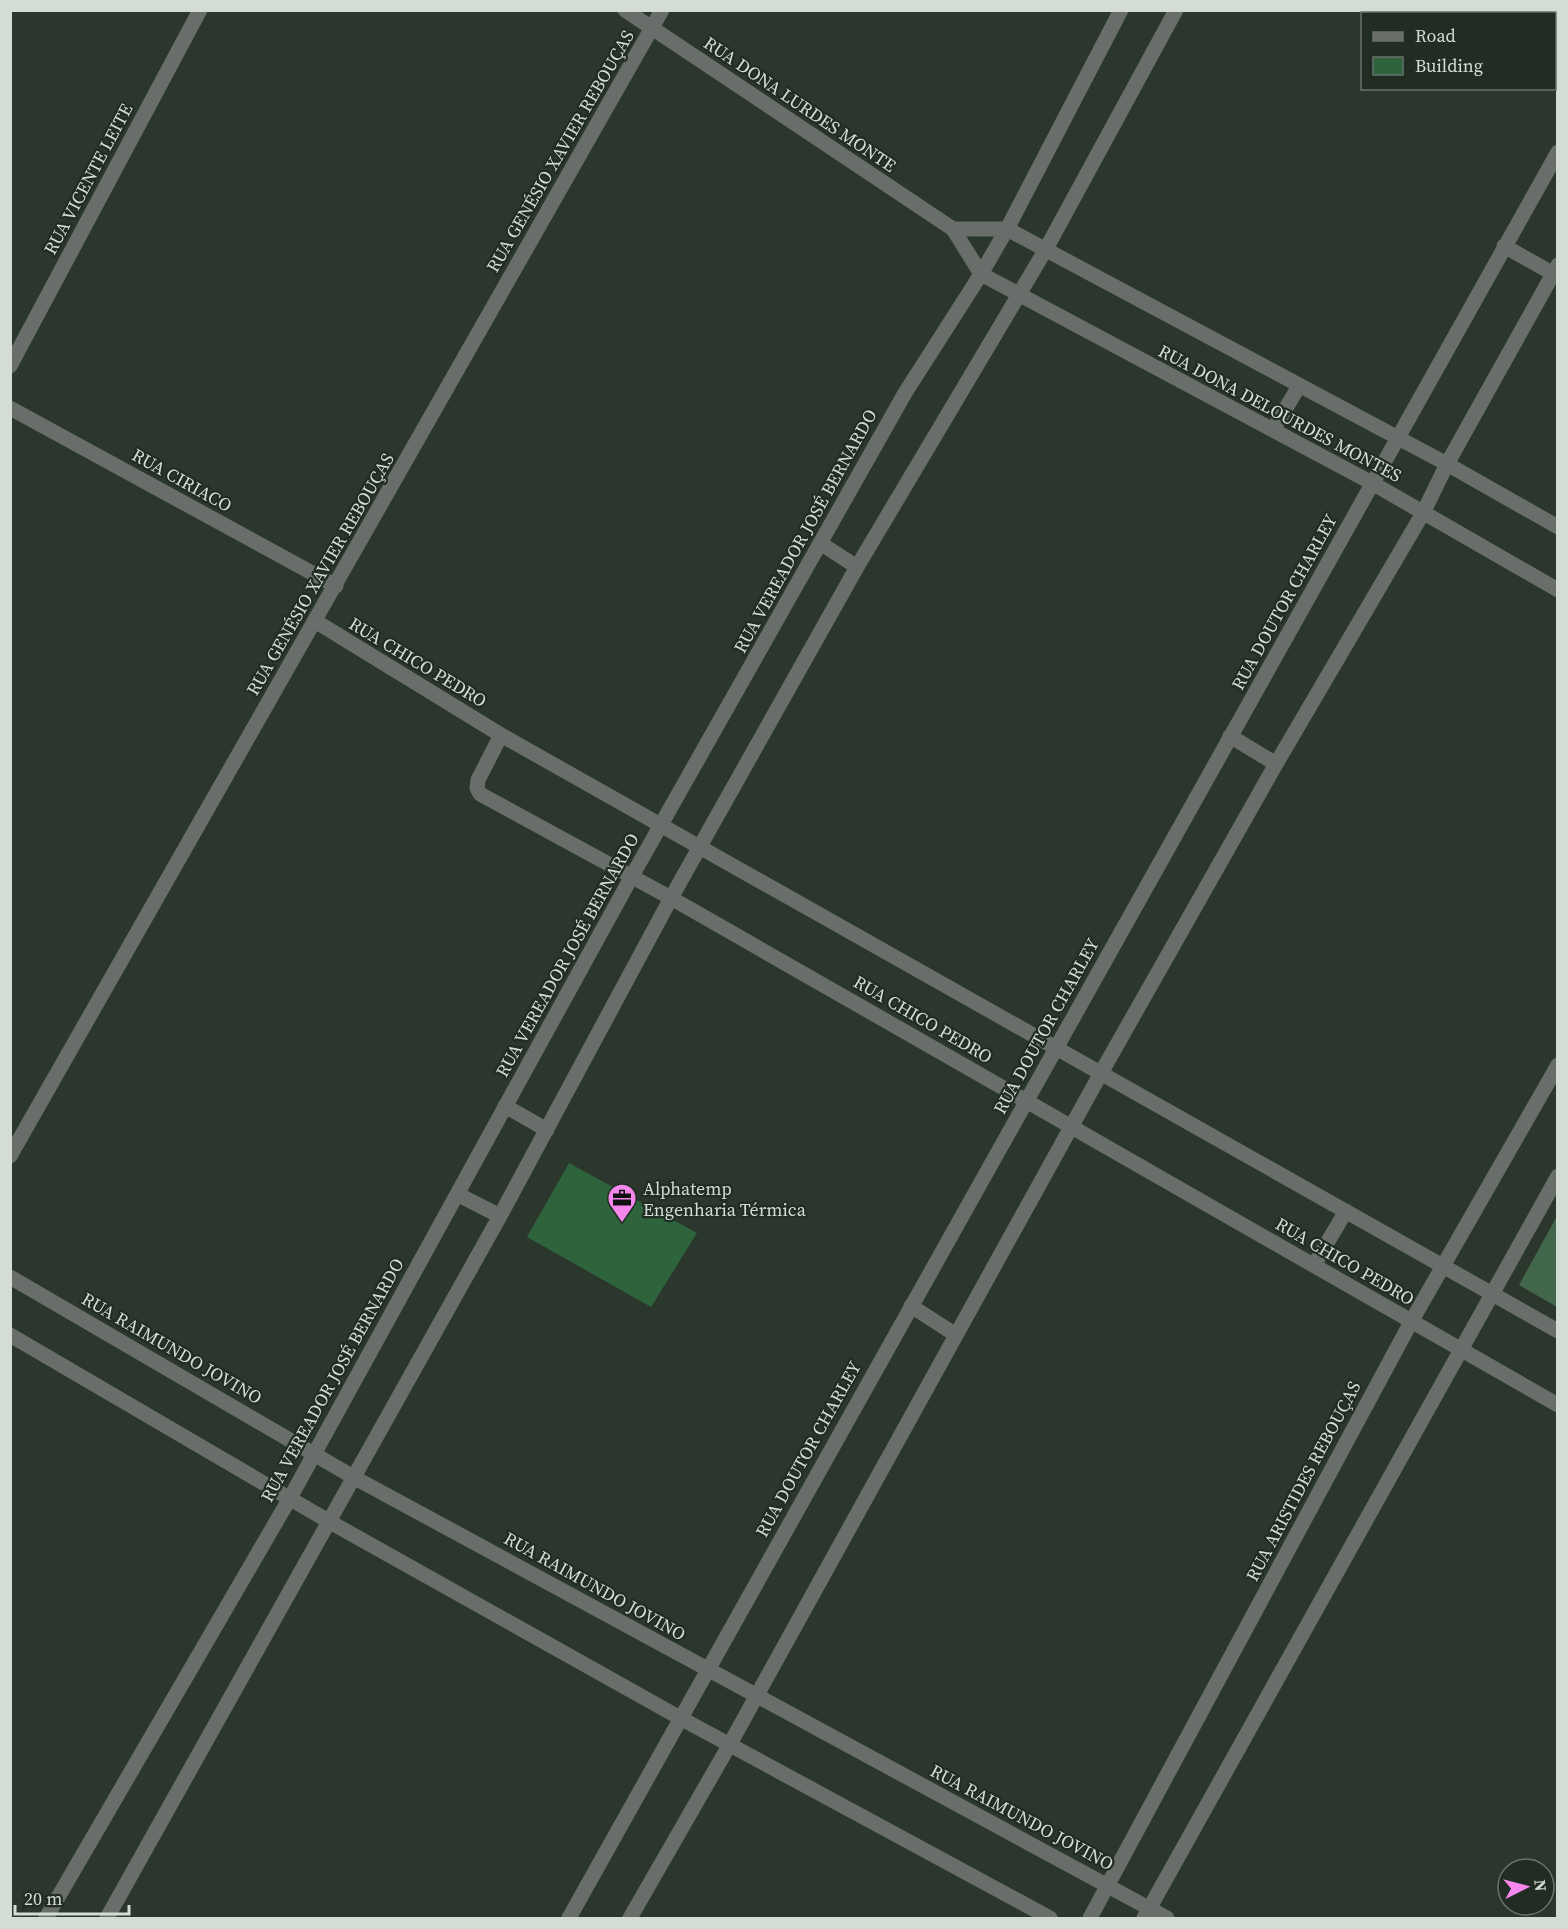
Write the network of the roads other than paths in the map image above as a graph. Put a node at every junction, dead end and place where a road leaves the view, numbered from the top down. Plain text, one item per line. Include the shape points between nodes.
1 (200, 10) edge
2 (625, 10) edge
3 (662, 10) edge
4 (1121, 10) edge
5 (1176, 10) edge
6 (652, 29) junction
7 (1557, 152) edge
8 (953, 229) junction
9 (1007, 229) junction
10 (1504, 246) junction
11 (1046, 249) junction
12 (1555, 269) edge
13 (981, 274) junction
14 (1018, 295) junction
15 (10, 366) edge
16 (1299, 386) junction
17 (10, 408) edge
18 (1273, 430) junction
19 (1397, 438) junction
20 (1447, 464) junction
21 (1372, 483) junction
22 (1423, 513) junction
23 (1557, 527) edge
24 (820, 543) junction
25 (857, 567) junction
26 (336, 586) junction
27 (1557, 590) edge
28 (315, 621) junction
29 (501, 735) junction
30 (1230, 736) junction
31 (1276, 764) junction
32 (661, 825) junction
33 (700, 846) junction
34 (632, 876) junction
35 (671, 898) junction
36 (1056, 1048) junction
37 (1557, 1065) edge
38 (1101, 1073) junction
39 (1026, 1101) junction
40 (505, 1106) junction
41 (1071, 1126) junction
42 (547, 1130) junction
43 (10, 1156) edge
44 (1557, 1176) edge
45 (457, 1194) junction
46 (1346, 1211) junction
47 (500, 1216) junction
48 (1314, 1265) junction
49 (1443, 1266) junction
50 (10, 1277) edge
51 (1493, 1295) junction
52 (911, 1306) junction
53 (1411, 1322) junction
54 (1557, 1331) edge
55 (10, 1335) edge
56 (956, 1335) junction
57 (1462, 1350) junction
58 (1557, 1405) edge
59 (314, 1454) junction
60 (355, 1478) junction
61 (290, 1498) junction
62 (330, 1522) junction
63 (707, 1669) junction
64 (756, 1695) junction
65 (682, 1719) junction
66 (730, 1744) junction
67 (1108, 1886) junction
68 (1147, 1913) edge
69 (46, 1918) edge
70 (107, 1918) edge
71 (569, 1918) edge
72 (630, 1918) edge
73 (1050, 1918) edge
74 (1090, 1918) edge
75 (1167, 1918) edge

1 - 15 street, RUA VICENTE LEITE
2 - 6 street, RUA DONA LURDES MONTE
3 - 6 street, RUA GENÉSIO XAVIER REBOUÇAS
4 - 9 street, RUA VEREADOR JOSÉ BERNARDO
5 - 11 street
6 - 8 street, RUA DONA LURDES MONTE
6 - 26 street, RUA GENÉSIO XAVIER REBOUÇAS
7 - 10 street, RUA DOUTOR CHARLEY
8 - 9 street
8 - 13 street, RUA DONA LURDES MONTE
9 - 11 street, RUA DONA DELOURDES MONTES
9 - 13 street, RUA VEREADOR JOSÉ BERNARDO
10 - 12 street
10 - 19 street, RUA DOUTOR CHARLEY
11 - 14 street
11 - 16 street, RUA DONA DELOURDES MONTES
12 - 20 street
13 - 14 street, RUA DONA DELOURDES MONTES
13 - 24 street, RUA VEREADOR JOSÉ BERNARDO via 905,393
14 - 18 street, RUA DONA DELOURDES MONTES
14 - 25 street
16 - 18 street
16 - 19 street, RUA DONA DELOURDES MONTES
17 - 26 street, RUA CIRIACO
18 - 21 street, RUA DONA DELOURDES MONTES
19 - 20 street, RUA DONA DELOURDES MONTES
19 - 21 street, RUA DOUTOR CHARLEY
20 - 22 street
20 - 23 street, RUA DONA DELOURDES MONTES
21 - 22 street, RUA DONA DELOURDES MONTES
21 - 30 street, RUA DOUTOR CHARLEY
22 - 27 street, RUA DONA DELOURDES MONTES
22 - 31 street
24 - 25 street
24 - 32 street, RUA VEREADOR JOSÉ BERNARDO
25 - 33 street
26 - 28 street, RUA GENÉSIO XAVIER REBOUÇAS
28 - 29 street, RUA CHICO PEDRO
28 - 43 street, RUA GENÉSIO XAVIER REBOUÇAS
29 - 32 street, RUA CHICO PEDRO
29 - 34 street, RUA CHICO PEDRO via 478,780 480,794
30 - 31 street
30 - 36 street, RUA DOUTOR CHARLEY
31 - 38 street
32 - 33 street, RUA CHICO PEDRO
32 - 34 street, RUA VEREADOR JOSÉ BERNARDO
33 - 35 street
33 - 36 street, RUA CHICO PEDRO
34 - 35 street, RUA CHICO PEDRO
34 - 40 street, RUA VEREADOR JOSÉ BERNARDO
35 - 39 street, RUA CHICO PEDRO
35 - 42 street
36 - 38 street, RUA CHICO PEDRO
36 - 39 street, RUA DOUTOR CHARLEY
37 - 49 street, RUA ARISTIDES REBOUÇAS
38 - 41 street
38 - 46 street, RUA CHICO PEDRO
39 - 41 street, RUA CHICO PEDRO
39 - 52 street, RUA DOUTOR CHARLEY
40 - 42 street
40 - 45 street, RUA VEREADOR JOSÉ BERNARDO
41 - 48 street, RUA CHICO PEDRO
41 - 56 street
42 - 47 street
44 - 51 street
45 - 47 street
45 - 59 street, RUA VEREADOR JOSÉ BERNARDO
46 - 48 street
46 - 49 street, RUA CHICO PEDRO
47 - 60 street
48 - 53 street, RUA CHICO PEDRO
49 - 51 street, RUA CHICO PEDRO
49 - 53 street, RUA ARISTIDES REBOUÇAS
50 - 59 street, RUA RAIMUNDO JOVINO
51 - 54 street, RUA CHICO PEDRO
51 - 57 street
52 - 56 street
52 - 63 street, RUA DOUTOR CHARLEY
53 - 57 street, RUA CHICO PEDRO
53 - 67 street, RUA ARISTIDES REBOUÇAS
55 - 61 street
56 - 64 street
57 - 58 street, RUA CHICO PEDRO
57 - 68 street
59 - 60 street, RUA RAIMUNDO JOVINO
59 - 61 street, RUA VEREADOR JOSÉ BERNARDO
60 - 62 street
60 - 63 street, RUA RAIMUNDO JOVINO
61 - 62 street
61 - 69 street, RUA VEREADOR JOSÉ BERNARDO
62 - 65 street
62 - 70 street
63 - 64 street, RUA RAIMUNDO JOVINO
63 - 65 street, RUA DOUTOR CHARLEY
64 - 66 street
64 - 67 street, RUA RAIMUNDO JOVINO
65 - 66 street
65 - 71 street, RUA DOUTOR CHARLEY
66 - 72 street
66 - 73 street
67 - 68 street, RUA RAIMUNDO JOVINO
67 - 74 street, RUA ARISTIDES REBOUÇAS
68 - 75 street, RUA RAIMUNDO JOVINO

